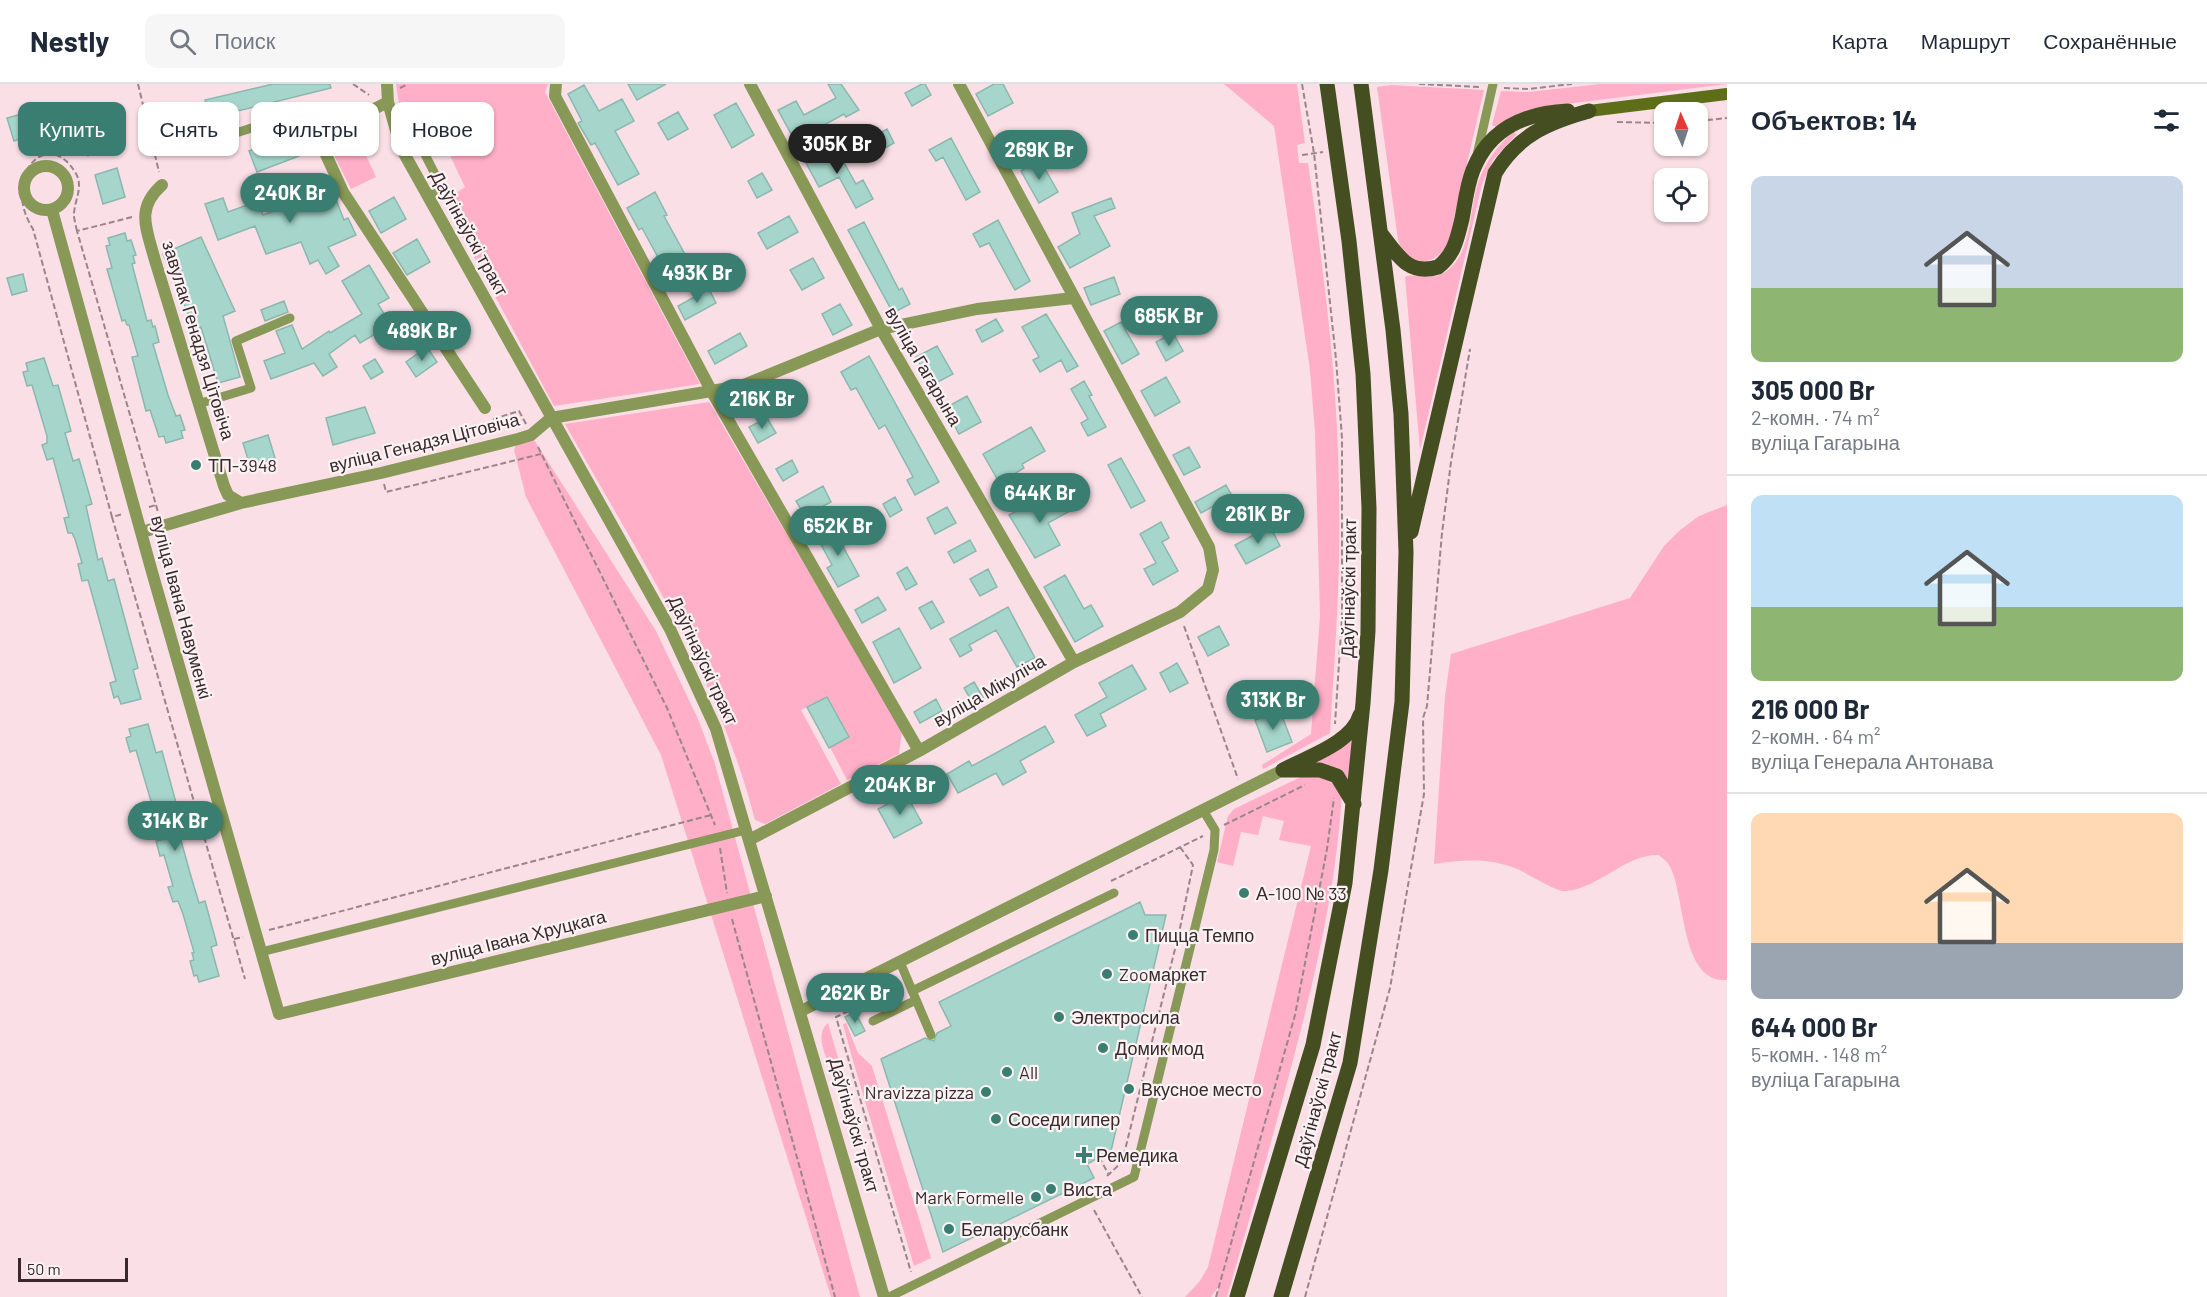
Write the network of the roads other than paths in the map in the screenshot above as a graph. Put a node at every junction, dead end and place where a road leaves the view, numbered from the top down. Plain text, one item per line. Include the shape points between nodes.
1 (556, 84) edge
2 (750, 84) edge
3 (959, 84) edge
4 (1327, 84) edge
5 (1361, 84) edge
6 (393, 86) edge
7 (1493, 86) edge
8 (1727, 94) edge
9 (382, 105) junction
10 (379, 106) edge
11 (1589, 111) junction
12 (391, 118) edge
13 (327, 156) edge
14 (405, 156) edge
15 (426, 156) edge
16 (1474, 169) junction
17 (162, 185) road end
18 (430, 201) junction
19 (52, 210) dead end
20 (1381, 234) junction
21 (1073, 298) junction
22 (290, 318) dead end
23 (881, 329) junction
24 (712, 392) junction
25 (198, 404) junction
26 (485, 408) road end
27 (551, 418) junction
28 (241, 503) junction
29 (142, 531) junction
30 (1406, 552) junction
31 (1074, 662) junction
32 (1363, 703) junction
33 (919, 751) junction
34 (1283, 770) junction
35 (1354, 804) junction
36 (1203, 810) junction
37 (747, 835) junction
38 (1114, 893) dead end
39 (766, 896) junction
40 (261, 952) junction
41 (900, 962) junction
42 (912, 991) junction
43 (801, 1011) junction
44 (279, 1014) joint
45 (873, 1021) dead end
46 (931, 1035) dead end
47 (886, 1297) edge
48 (1237, 1297) edge
49 (1281, 1297) edge

1 - 24 street via 555,96
2 - 23 street, вуліца Гагарына
3 - 21 street
4 - 32 main road, Даўгінаўскі тракт via 1363,374 1369,508
5 - 20 main road, Даўгінаўскі тракт
6 - 9 street, Даўгінаўскі тракт
7 - 16 lane
8 - 11 street
9 - 10 street
9 - 12 street, Даўгінаўскі тракт
11 - 16 main road via 1546,112 1511,124 1492,142
11 - 30 main road via 1530,133 1495,173
13 - 26 street via 343,192
14 - 18 street, Даўгінаўскі тракт
15 - 18 lane via 438,180
16 - 20 main road via 1453,252 1438,267 1417,270 1405,264
17 - 25 street, завулак Генадзя Цітовіча via 149,196 145,214
18 - 27 street, Даўгінаўскі тракт
19 - 29 street, вуліца Івана Навуменкі
20 - 30 main road, Даўгінаўскі тракт via 1401,414
21 - 23 street via 977,309
21 - 31 street, вуліца Мікуліча via 1209,547 1213,570 1208,589 1180,612
22 - 25 lane via 236,341 251,388
23 - 24 street via 741,386
23 - 31 street, вуліца Гагарына
24 - 27 street
24 - 33 street
25 - 28 street, завулак Генадзя Цітовіча via 224,486 228,495
27 - 28 street, вуліца Генадзя Цітовіча via 531,435
27 - 37 street, Даўгінаўскі тракт via 684,657 716,729
28 - 29 street, вуліца Генадзя Цітовіча
29 - 40 street, вуліца Івана Навуменкі
30 - 49 main road, Даўгінаўскі тракт via 1402,702 1381,870 1350,1063
31 - 33 street, вуліца Мікуліча
32 - 34 main road via 1353,729
32 - 35 main road, Даўгінаўскі тракт
33 - 37 street, вуліца Мікуліча
34 - 35 main road via 1320,770 1337,776
34 - 36 street
35 - 48 main road, Даўгінаўскі тракт via 1345,883 1313,1045
36 - 41 street
36 - 47 lane via 1215,830 1214,850 1134,1177
37 - 39 street, Даўгінаўскі тракт
37 - 40 lane via 718,835
38 - 42 lane
39 - 43 street, Даўгінаўскі тракт
39 - 44 street, вуліца Івана Хруцкага
40 - 44 street, вуліца Івана Навуменкі
41 - 42 lane
41 - 43 street
42 - 45 lane
42 - 46 lane
43 - 47 street, Даўгінаўскі тракт

